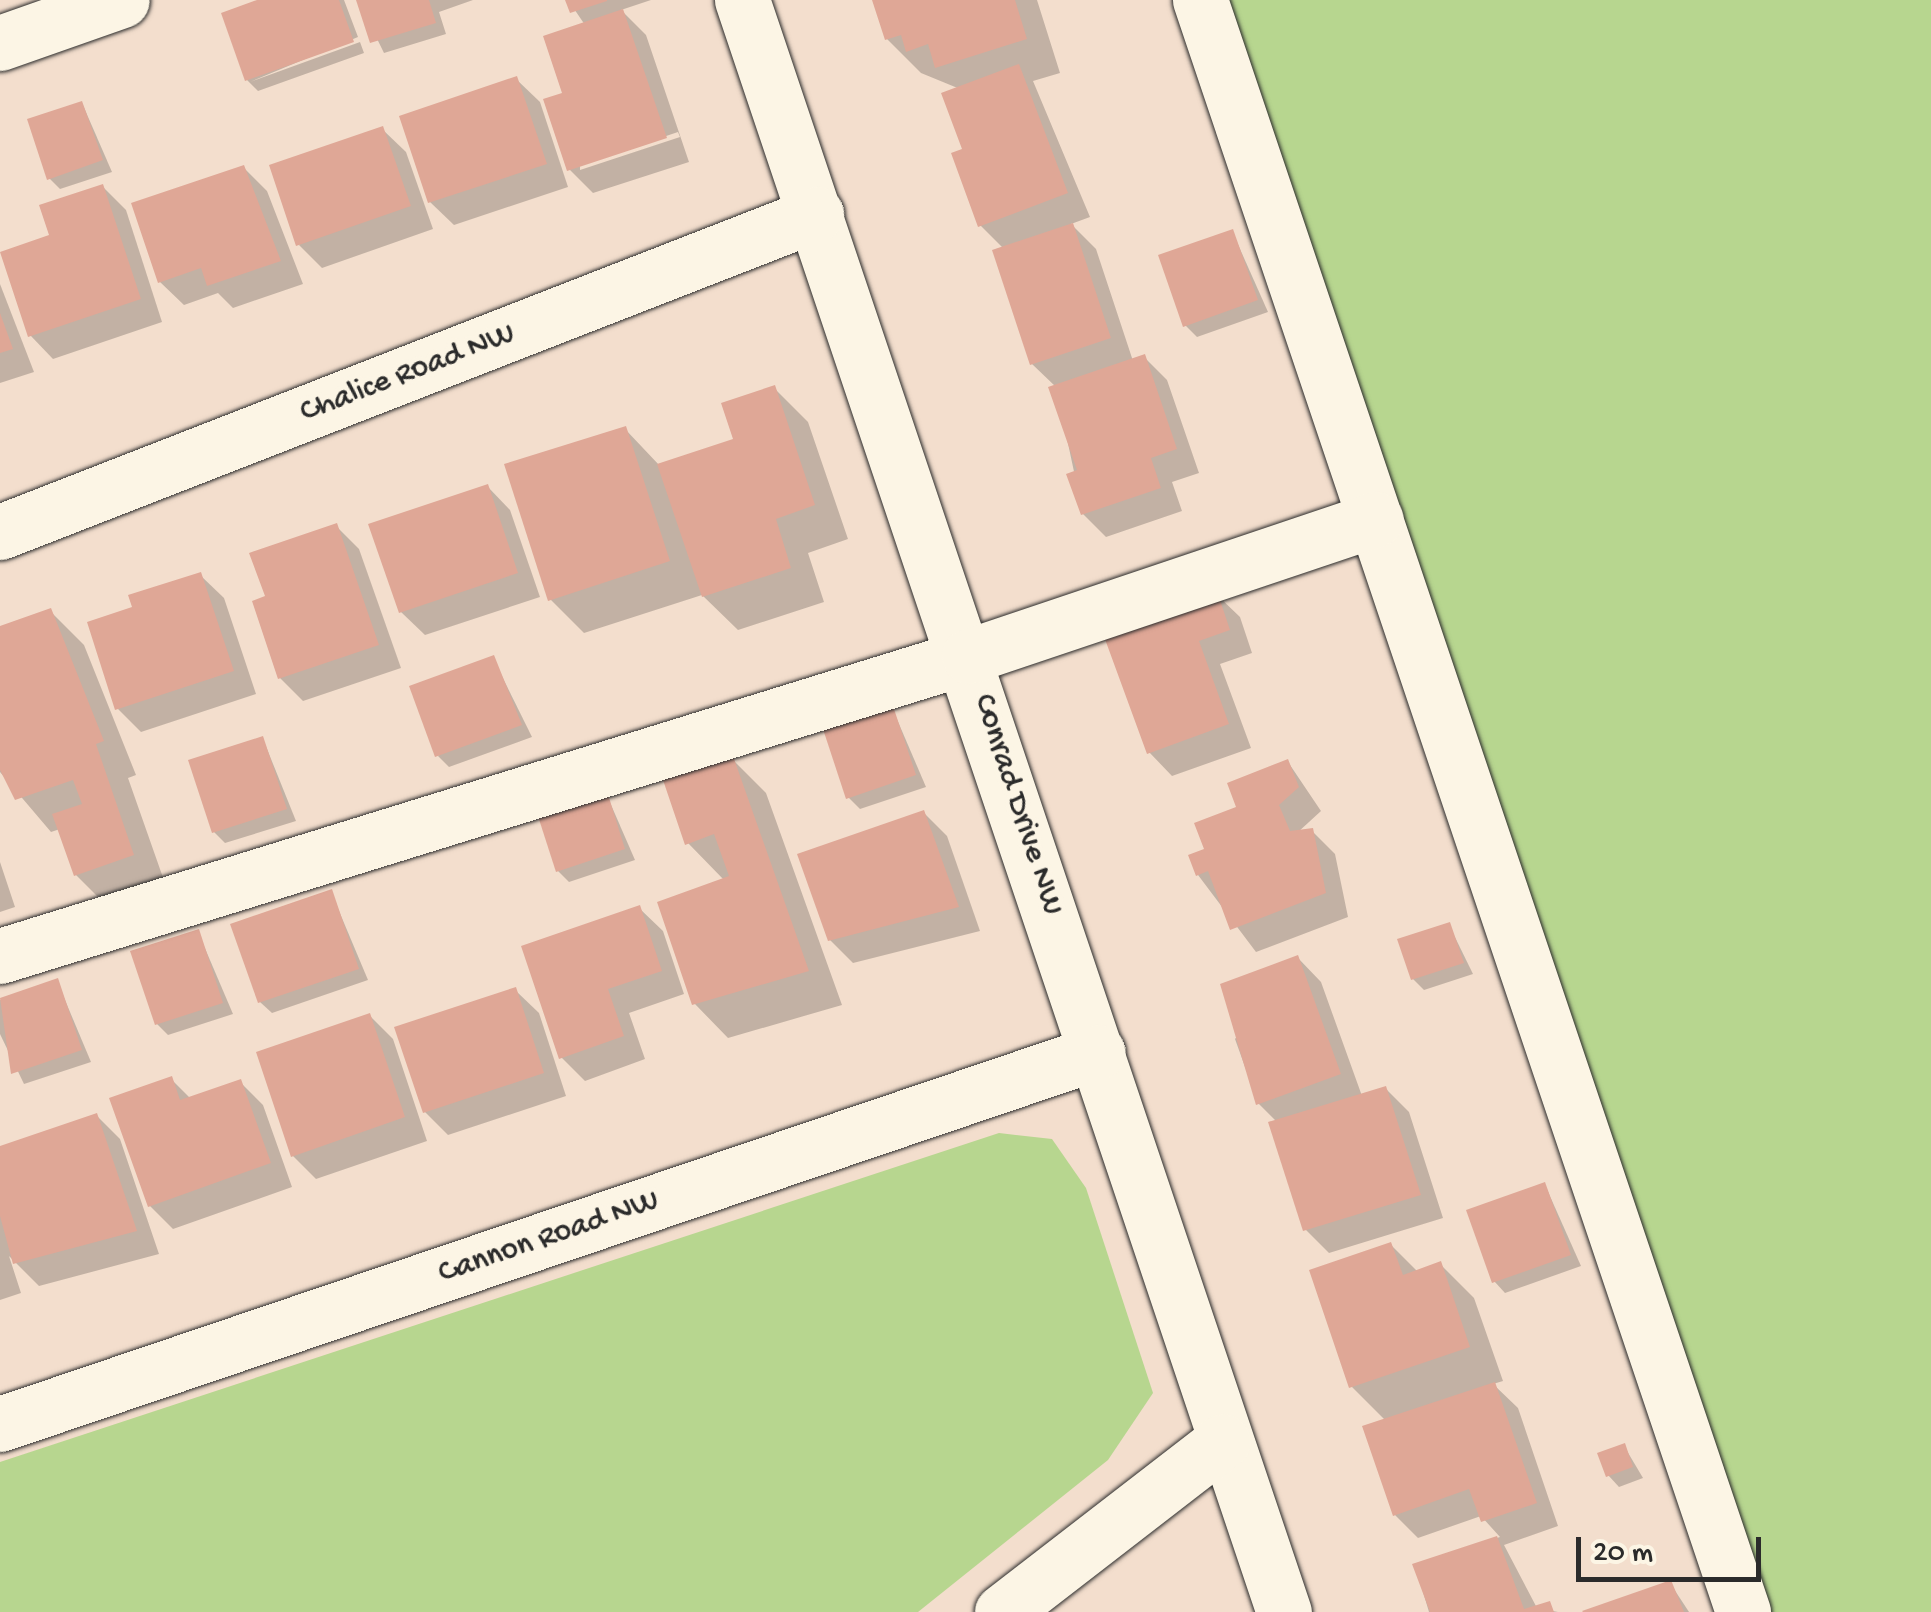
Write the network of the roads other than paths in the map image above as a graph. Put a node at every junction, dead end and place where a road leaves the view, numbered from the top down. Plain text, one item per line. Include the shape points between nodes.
1 (122, 0) edge
2 (742, 0) edge
3 (1200, 0) edge
4 (0, 43) edge
5 (816, 214) junction
6 (1376, 519) junction
7 (0, 532) edge
8 (969, 656) junction
9 (0, 956) edge
10 (1098, 1052) junction
11 (0, 1424) edge
12 (1223, 1441) junction
13 (1002, 1612) edge
14 (1284, 1612) edge
15 (1743, 1612) edge

1 - 4 street
2 - 5 street, Conrad Drive NW
3 - 6 street
5 - 7 street, Chalice Road NW
5 - 8 street, Conrad Drive NW
6 - 8 street
6 - 15 street
8 - 9 street
8 - 10 street, Conrad Drive NW
10 - 11 street, Cannon Road NW
10 - 12 street, Conrad Drive NW
12 - 13 street
12 - 14 street, Conrad Drive NW

